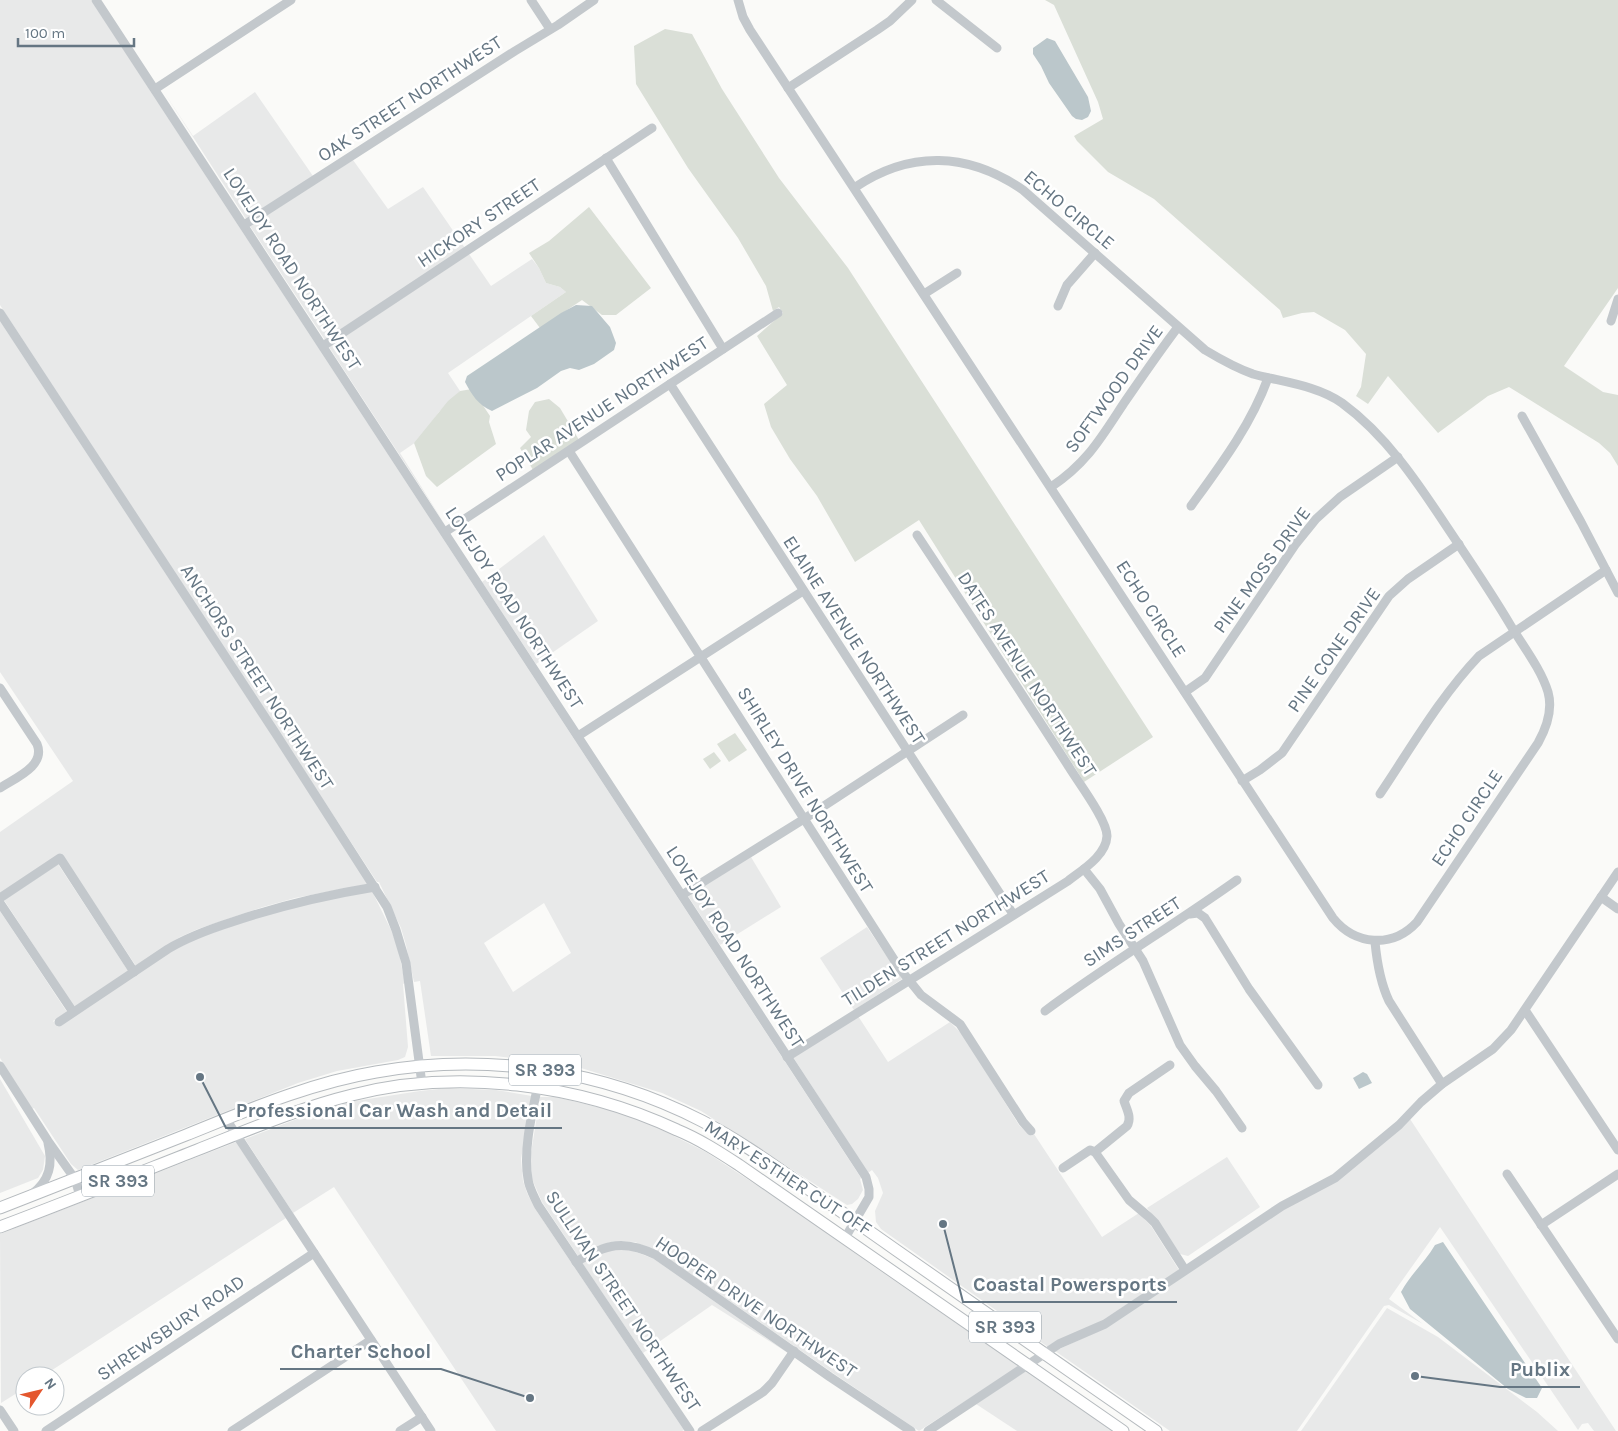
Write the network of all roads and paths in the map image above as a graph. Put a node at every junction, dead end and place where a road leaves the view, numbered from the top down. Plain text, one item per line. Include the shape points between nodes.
1 (96, 0) edge
2 (291, 0) edge
3 (531, 0) edge
4 (594, 0) edge
5 (738, 0) edge
6 (912, 0) edge
7 (936, 0) edge
8 (550, 29) junction
9 (997, 48) dead end
10 (788, 88) junction
11 (155, 89) junction
12 (652, 128) dead end
13 (606, 158) junction
14 (854, 188) junction
15 (244, 225) junction
16 (1094, 253) junction
17 (957, 273) dead end
18 (924, 294) junction
19 (1618, 299) edge
20 (1058, 306) dead end
21 (0, 313) edge
22 (778, 313) dead end
23 (1611, 321) dead end
24 (1178, 327) junction
25 (323, 346) junction
26 (723, 349) junction
27 (1268, 378) junction
28 (670, 384) junction
29 (1522, 416) dead end
30 (569, 451) junction
31 (1398, 457) junction
32 (1051, 487) junction
33 (1191, 506) dead end
34 (445, 532) junction
35 (917, 535) dead end
36 (1459, 544) junction
37 (1606, 570) junction
38 (803, 591) junction
39 (1618, 593) edge
40 (1514, 632) junction
41 (701, 656) junction
42 (0, 688) edge
43 (1185, 692) junction
44 (962, 715) dead end
45 (578, 736) junction
46 (907, 752) junction
47 (1242, 781) junction
48 (0, 788) edge
49 (1380, 794) dead end
50 (804, 819) junction
51 (1106, 834) joint
52 (1084, 869) junction
53 (1618, 872) edge
54 (1237, 880) dead end
55 (375, 887) junction
56 (682, 895) junction
57 (1601, 897) junction
58 (0, 898) edge
59 (0, 903) edge
60 (1618, 909) edge
61 (1013, 914) junction
62 (1190, 914) junction
63 (1375, 942) junction
64 (1135, 947) junction
65 (134, 972) junction
66 (908, 980) junction
67 (1525, 1010) junction
68 (1045, 1011) dead end
69 (73, 1012) junction
70 (59, 1022) dead end
71 (787, 1056) junction
72 (1170, 1064) dead end
73 (0, 1066) edge
74 (420, 1067) junction
75 (541, 1070) junction
76 (422, 1084) junction
77 (1442, 1084) junction
78 (1318, 1085) dead end
79 (538, 1088) junction
80 (678, 1110) junction
81 (226, 1118) junction
82 (670, 1127) junction
83 (1242, 1128) dead end
84 (1032, 1131) dead end
85 (237, 1135) junction
86 (48, 1141) junction
87 (1618, 1150) edge
88 (1095, 1152) junction
89 (1064, 1168) dead end
90 (1507, 1174) dead end
91 (1618, 1174) edge
92 (75, 1179) junction
93 (80, 1196) junction
94 (28, 1197) junction
95 (0, 1208) edge
96 (855, 1222) junction
97 (1542, 1225) junction
98 (0, 1227) edge
99 (845, 1238) junction
100 (314, 1253) junction
101 (576, 1262) junction
102 (1185, 1270) junction
103 (1618, 1338) edge
104 (371, 1340) junction
105 (794, 1351) junction
106 (1044, 1354) junction
107 (1028, 1365) junction
108 (0, 1410) edge
109 (422, 1417) junction
110 (14, 1431) edge
111 (46, 1431) edge
112 (232, 1431) edge
113 (400, 1431) edge
114 (431, 1431) edge
115 (690, 1431) edge
116 (702, 1431) edge
117 (911, 1431) edge
118 (928, 1431) edge
119 (1123, 1431) edge
120 (1156, 1431) edge

1 - 11 street, LOVEJOY ROAD NORTHWEST
2 - 11 street
3 - 8 street
4 - 8 street, OAK STREET NORTHWEST
5 - 10 street, ECHO CIRCLE via 750,30
6 - 10 street via 890,21
7 - 9 street
8 - 15 street, OAK STREET NORTHWEST
10 - 14 street, ECHO CIRCLE
11 - 15 street, LOVEJOY ROAD NORTHWEST
12 - 13 street, HICKORY STREET
13 - 25 street, HICKORY STREET
13 - 26 street
14 - 16 street, ECHO CIRCLE via 878,174 917,162 944,160 982,167 1023,190
14 - 18 street, ECHO CIRCLE
15 - 25 street, LOVEJOY ROAD NORTHWEST
16 - 20 street via 1067,286
16 - 24 street, ECHO CIRCLE
17 - 18 street
18 - 32 street, ECHO CIRCLE
19 - 23 street
21 - 55 street, ANCHORS STREET NORTHWEST
22 - 26 street, POPLAR AVENUE NORTHWEST
24 - 27 street, ECHO CIRCLE via 1220,359
24 - 32 street, SOFTWOOD DRIVE via 1090,453 1076,469
25 - 34 street, LOVEJOY ROAD NORTHWEST
26 - 28 street, POPLAR AVENUE NORTHWEST
27 - 31 street, ECHO CIRCLE via 1315,390 1340,402
27 - 33 street via 1247,424
28 - 30 street, POPLAR AVENUE NORTHWEST
28 - 38 street, ELAINE AVENUE NORTHWEST
29 - 37 street
30 - 34 street, POPLAR AVENUE NORTHWEST
30 - 41 street, SHIRLEY DRIVE NORTHWEST
31 - 36 street, ECHO CIRCLE
31 - 43 street, PINE MOSS DRIVE via 1316,519 1205,678
32 - 43 street, ECHO CIRCLE
34 - 45 street, LOVEJOY ROAD NORTHWEST
35 - 51 street, DATES AVENUE NORTHWEST via 1056,747 1102,821
36 - 40 street, ECHO CIRCLE
36 - 47 street, PINE CONE DRIVE via 1389,596 1282,753
37 - 39 street
37 - 40 street
38 - 41 street
38 - 46 street, ELAINE AVENUE NORTHWEST
40 - 49 street via 1479,656 1466,671
40 - 63 street, ECHO CIRCLE via 1548,692 1549,720 1545,730 1417,922 1395,938
41 - 45 street
41 - 50 street, SHIRLEY DRIVE NORTHWEST
42 - 48 street via 39,752 34,765
43 - 47 street, ECHO CIRCLE
44 - 46 street
45 - 56 street, LOVEJOY ROAD NORTHWEST
46 - 50 street
46 - 61 street, ELAINE AVENUE NORTHWEST
47 - 63 street, ECHO CIRCLE via 1339,924 1351,934
50 - 56 street
50 - 66 street, SHIRLEY DRIVE NORTHWEST
51 - 52 street, TILDEN STREET NORTHWEST via 1104,849
52 - 61 street, TILDEN STREET NORTHWEST
52 - 64 street
53 - 57 street
54 - 62 street, SIMS STREET
55 - 65 street via 264,911 199,933
55 - 74 street, ANCHORS STREET NORTHWEST via 402,946
56 - 71 street, LOVEJOY ROAD NORTHWEST
57 - 60 street
57 - 67 street
58 - 65 street via 60,858
59 - 69 street
61 - 66 street, TILDEN STREET NORTHWEST
62 - 64 street, SIMS STREET
62 - 78 street via 1198,913 1205,918 1249,988
63 - 77 street via 1377,964 1390,1001
64 - 68 street, SIMS STREET
64 - 83 street via 1180,1045
65 - 69 street
66 - 71 street, TILDEN STREET NORTHWEST
66 - 84 street, SHIRLEY DRIVE NORTHWEST via 921,995 960,1024
67 - 77 street via 1497,1045
67 - 87 street
69 - 70 street
71 - 96 street, LOVEJOY ROAD NORTHWEST via 866,1177 869,1197
72 - 88 street via 1128,1093 1124,1101 1130,1118 1127,1126
73 - 86 street
74 - 75 main road, MARY ESTHER CUT OFF / SR 393 via 495,1065
74 - 76 street, ANCHORS STREET NORTHWEST
74 - 81 main road, MARY ESTHER CUT OFF / SR 393 via 376,1072 323,1084
75 - 79 street, SULLIVAN STREET NORTHWEST
75 - 80 main road, MARY ESTHER CUT OFF / SR 393 via 597,1081
76 - 79 main road, MARY ESTHER CUT OFF / SR 393 via 480,1082
76 - 85 main road, MARY ESTHER CUT OFF / SR 393 via 323,1102
77 - 102 street via 1335,1178 1282,1206
79 - 82 main road, MARY ESTHER CUT OFF / SR 393 via 593,1099
79 - 101 street, SULLIVAN STREET NORTHWEST via 526,1159 528,1180 538,1205
80 - 82 main road
80 - 96 main road, MARY ESTHER CUT OFF / SR 393 via 750,1149
81 - 85 street
81 - 92 main road, SR 393
82 - 99 main road, MARY ESTHER CUT OFF / SR 393 via 738,1165
85 - 93 main road, SR 393
85 - 100 street
86 - 92 street
86 - 94 street via 51,1156 49,1173
88 - 89 street via 1090,1150
88 - 102 street via 1129,1200 1155,1223
90 - 97 street
91 - 97 street
92 - 93 street
92 - 94 main road, SR 393
93 - 98 main road, SR 393
94 - 95 main road, SR 393
96 - 99 street, LOVEJOY ROAD NORTHWEST
96 - 106 main road, MARY ESTHER CUT OFF / SR 393
97 - 103 street
99 - 107 main road, MARY ESTHER CUT OFF / SR 393
100 - 104 street
100 - 111 street, SHREWSBURY ROAD
101 - 105 street, HOOPER DRIVE NORTHWEST via 595,1250 614,1245 644,1249
101 - 115 street, SULLIVAN STREET NORTHWEST
102 - 106 street via 1105,1324
104 - 109 street
104 - 112 street
105 - 116 street via 763,1392
105 - 117 street, HOOPER DRIVE NORTHWEST
106 - 107 street
106 - 120 main road, MARY ESTHER CUT OFF / SR 393
107 - 118 street
107 - 119 main road, MARY ESTHER CUT OFF / SR 393
108 - 110 street
109 - 113 street
109 - 114 street

